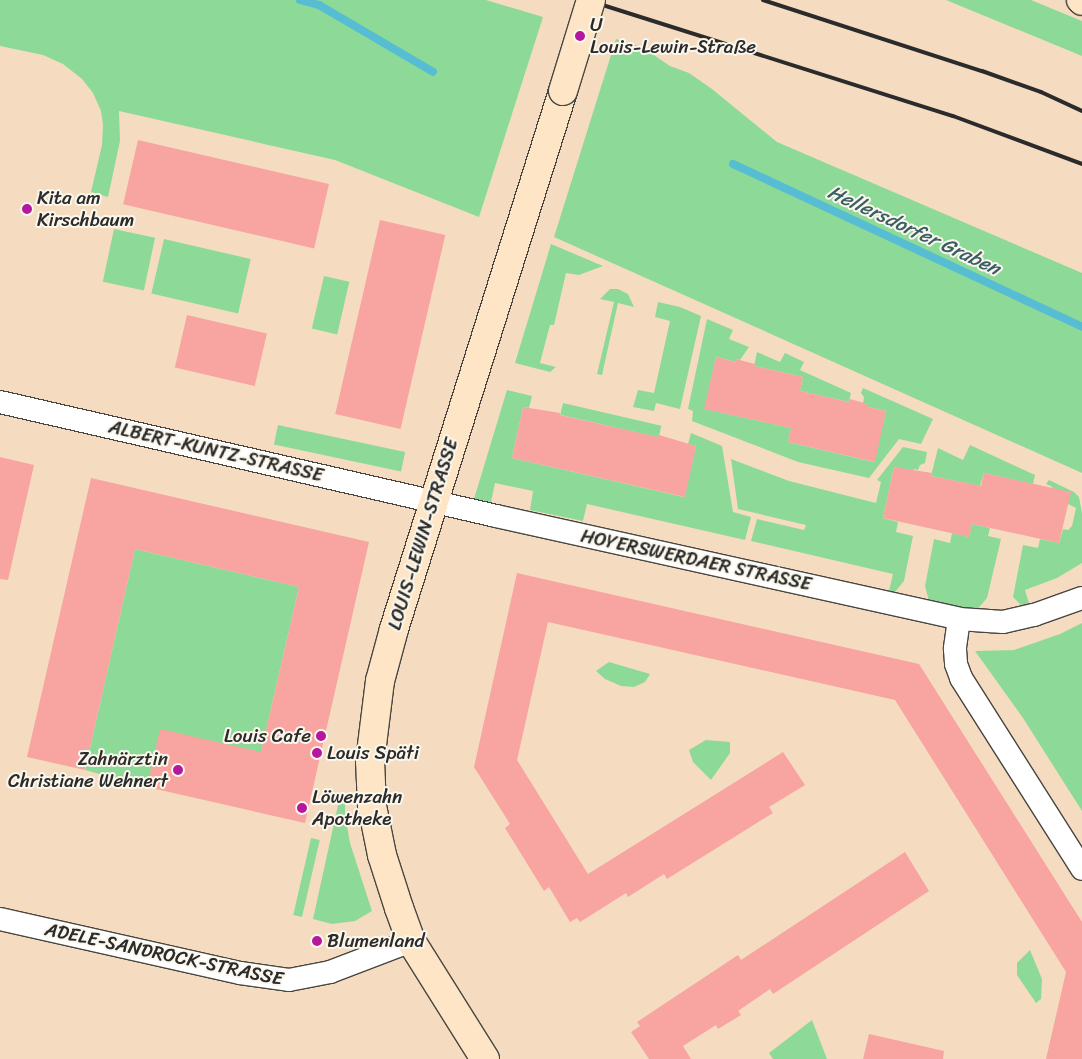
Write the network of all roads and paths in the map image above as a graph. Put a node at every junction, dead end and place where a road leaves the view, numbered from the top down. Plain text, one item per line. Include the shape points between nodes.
1 (591, 0) edge
2 (0, 402) edge
3 (433, 501) junction
4 (1082, 598) edge
5 (959, 619) junction
6 (1082, 869) edge
7 (0, 919) edge
8 (412, 941) junction
9 (485, 1059) edge

1 - 3 street, LOUIS-LEWIN-STRASSE, bridge
2 - 3 street, ALBERT-KUNTZ-STRASSE
3 - 5 street, HOYERSWERDAER STRASSE
3 - 8 street, LOUIS-LEWIN-STRASSE via 380,681 370,761 372,806 382,855
4 - 5 street, HOYERSWERDAER STRASSE via 1003,622
5 - 6 street via 955,649 961,678
7 - 8 street, ADELE-SANDROCK-STRASSE via 249,975 289,980 330,972
8 - 9 street, LOUIS-LEWIN-STRASSE

